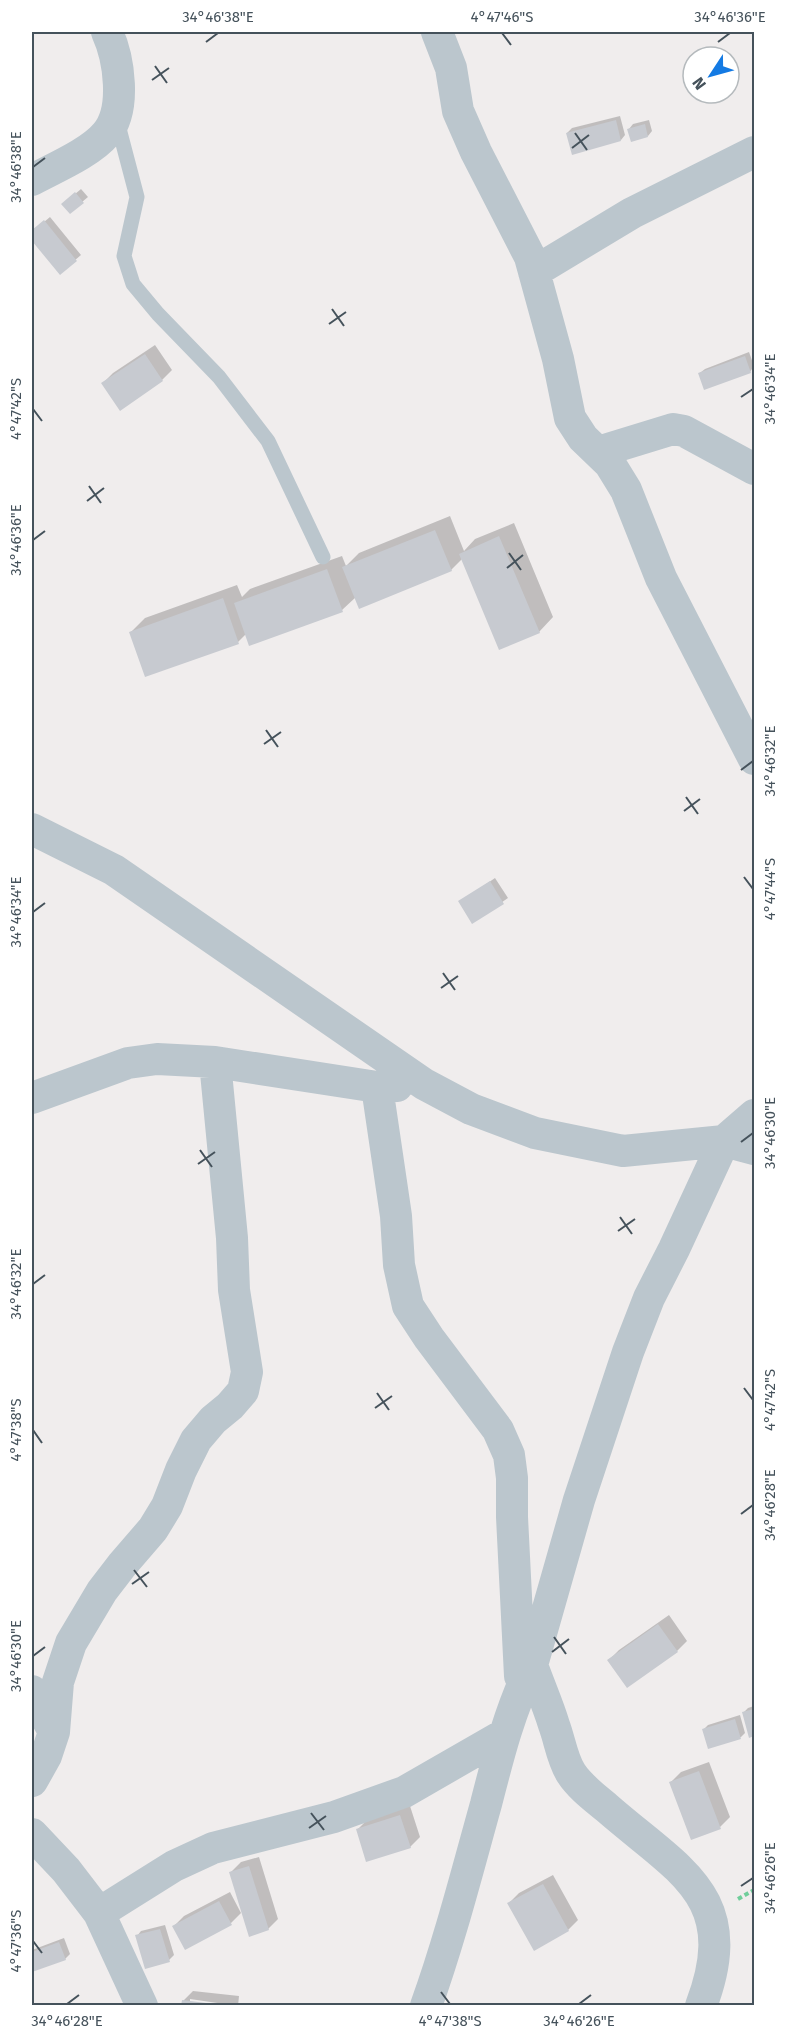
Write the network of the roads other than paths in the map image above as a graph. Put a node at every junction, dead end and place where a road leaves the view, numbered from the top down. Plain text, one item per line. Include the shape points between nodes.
1 (107, 32) edge
2 (437, 32) edge
3 (116, 117) junction
4 (754, 152) edge
5 (32, 180) edge
6 (534, 272) junction
7 (598, 452) junction
8 (754, 469) edge
9 (323, 557) dead end
10 (754, 759) edge
11 (32, 829) edge
12 (215, 1062) junction
13 (424, 1084) junction
14 (377, 1087) junction
15 (32, 1098) edge
16 (754, 1115) edge
17 (724, 1141) junction
18 (754, 1149) edge
19 (526, 1677) junction
20 (32, 1691) edge
21 (54, 1732) junction
22 (505, 1734) junction
23 (32, 1781) edge
24 (32, 1834) edge
25 (99, 1913) junction
26 (141, 2005) edge
27 (426, 2006) edge
28 (701, 2006) edge

1 - 3 street via 119,89
2 - 6 street via 451,68 458,111
3 - 5 street via 106,134 87,149
3 - 9 lane via 137,197 124,256 133,284 219,377 268,441
4 - 6 street via 632,213
6 - 7 street via 570,418
7 - 8 street via 674,429
7 - 10 street via 626,490 661,578
11 - 13 street via 114,870
12 - 14 street
12 - 15 street via 157,1059 128,1063
12 - 21 street via 234,1290 247,1372 243,1391 196,1440 153,1529 102,1591 71,1643 58,1682
13 - 14 street
13 - 17 street via 471,1109 535,1133 623,1151
14 - 19 street via 396,1216 399,1265 408,1306 498,1430 510,1455
16 - 17 street
17 - 18 street
17 - 19 street via 649,1298 628,1352
19 - 22 street
19 - 28 street via 571,1773 588,1792 665,1855 696,1887 710,1913 715,1935 714,1959
20 - 21 street
21 - 23 street
22 - 25 street via 404,1792 334,1817 213,1848 174,1866
22 - 27 street via 445,1953
24 - 25 street
25 - 26 street

